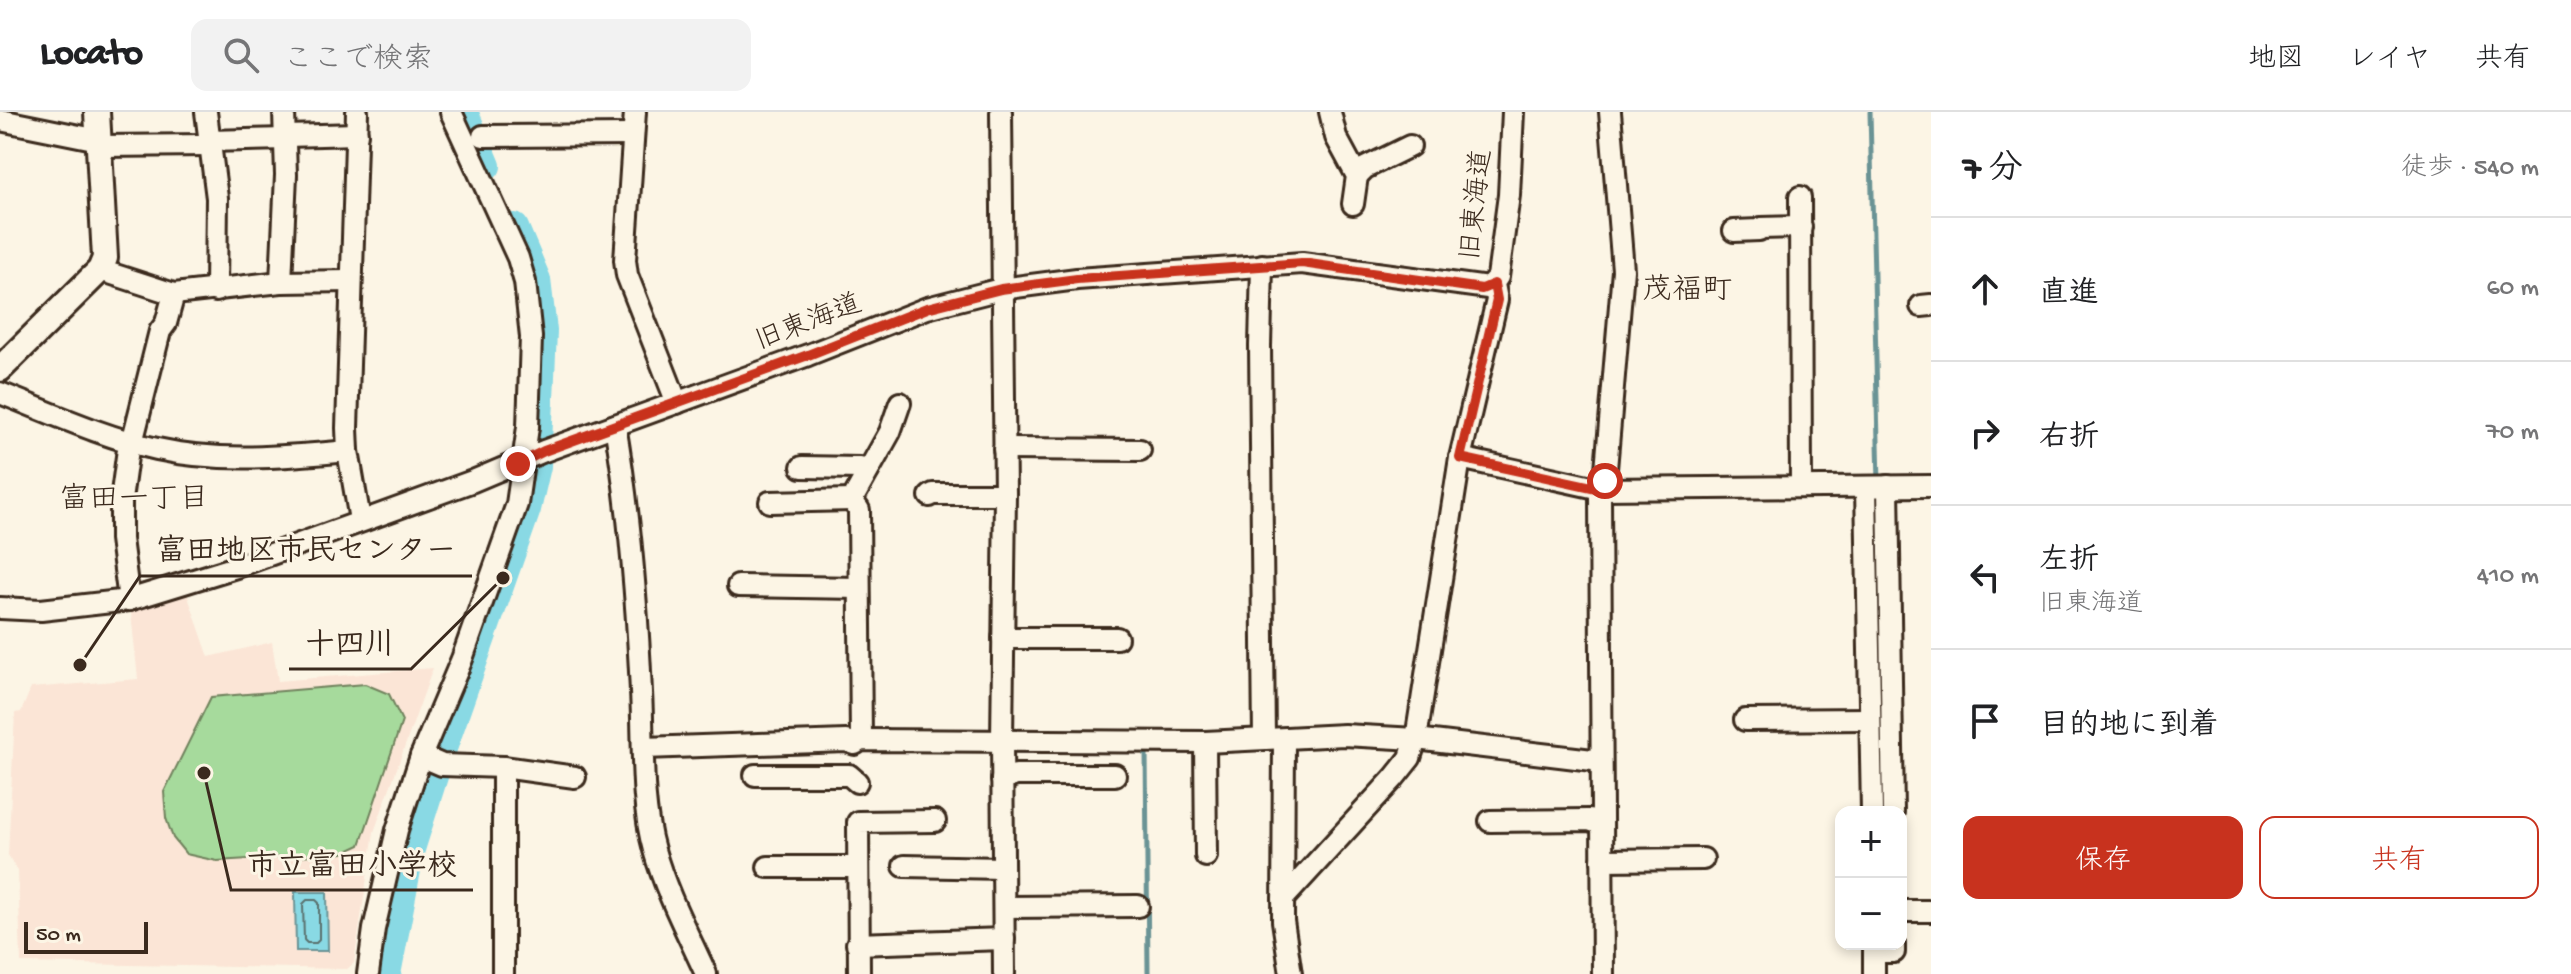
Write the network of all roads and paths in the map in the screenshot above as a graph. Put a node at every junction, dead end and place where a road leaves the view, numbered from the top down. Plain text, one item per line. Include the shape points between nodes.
1 (97, 112) edge
2 (206, 112) edge
3 (284, 112) edge
4 (357, 112) edge
5 (451, 112) edge
6 (635, 112) edge
7 (1001, 112) edge
8 (1330, 112) edge
9 (1513, 112) edge
10 (1610, 112) edge
11 (10, 119) edge
12 (357, 134) junction
13 (633, 135) junction
14 (483, 136) dead end
15 (286, 137) junction
16 (99, 143) junction
17 (210, 143) junction
18 (1410, 146) dead end
19 (1357, 176) junction
20 (1800, 197) dead end
21 (1353, 204) dead end
22 (1801, 227) junction
23 (1734, 231) dead end
24 (1262, 265) junction
25 (100, 270) junction
26 (350, 281) junction
27 (281, 282) junction
28 (1494, 284) junction
29 (1001, 289) junction
30 (216, 291) junction
31 (174, 294) junction
32 (0, 369) edge
33 (0, 393) edge
34 (677, 403) junction
35 (900, 403) dead end
36 (615, 425) junction
37 (130, 443) junction
38 (1004, 449) junction
39 (1140, 450) dead end
40 (348, 451) junction
41 (532, 457) junction
42 (1460, 458) junction
43 (802, 467) dead end
44 (868, 471) junction
45 (1877, 486) junction
46 (1931, 486) edge
47 (1801, 487) junction
48 (1601, 489) junction
49 (1005, 494) junction
50 (930, 496) dead end
51 (852, 500) junction
52 (770, 502) dead end
53 (360, 520) junction
54 (738, 586) dead end
55 (859, 588) junction
56 (129, 600) junction
57 (0, 608) edge
58 (1003, 638) junction
59 (1117, 638) dead end
60 (1870, 719) junction
61 (1745, 720) dead end
62 (1274, 739) junction
63 (1416, 739) junction
64 (1002, 740) junction
65 (858, 742) junction
66 (1205, 742) junction
67 (644, 748) junction
68 (430, 760) junction
69 (1601, 761) junction
70 (503, 767) junction
71 (755, 775) dead end
72 (1115, 775) dead end
73 (575, 777) dead end
74 (1002, 780) junction
75 (1872, 806) edge
76 (1893, 806) edge
77 (935, 821) dead end
78 (1490, 821) dead end
79 (1601, 824) junction
80 (1206, 856) dead end
81 (1703, 859) dead end
82 (1602, 860) junction
83 (904, 866) dead end
84 (768, 867) dead end
85 (858, 867) junction
86 (1003, 868) junction
87 (1283, 899) junction
88 (1138, 906) dead end
89 (1004, 907) junction
90 (1907, 911) edge
91 (1931, 911) edge
92 (1004, 939) junction
93 (857, 944) junction
94 (1882, 950) edge
95 (368, 974) edge
96 (503, 974) edge
97 (706, 974) edge
98 (859, 974) edge
99 (1004, 974) edge
100 (1291, 974) edge
101 (1603, 974) edge
102 (1874, 974) edge

1 - 16 main road
2 - 17 street
3 - 15 street
4 - 12 street
5 - 41 street via 525,282
6 - 13 street
7 - 29 street
8 - 19 street via 1336,137
9 - 28 street, 旧東海道 via 1509,195
10 - 48 street via 1623,270
11 - 16 street
12 - 15 street
12 - 26 street
13 - 14 street
13 - 34 street via 627,275
15 - 17 street
15 - 27 street
16 - 17 street
16 - 25 main road via 105,258
17 - 30 street via 217,198
18 - 19 street
19 - 21 street
20 - 22 street
22 - 23 street
22 - 47 street
24 - 28 street, 旧東海道 via 1342,267 1482,289
24 - 29 street, 旧東海道
24 - 62 street
25 - 31 street
25 - 32 main road
26 - 27 street
26 - 40 street
27 - 30 street
28 - 42 street via 1497,300
29 - 34 street, 旧東海道 via 927,308
29 - 38 street
30 - 31 street
31 - 37 street
33 - 37 street
34 - 36 street, 旧東海道
35 - 44 street
36 - 41 street, 旧東海道
36 - 67 street via 624,476
37 - 40 street via 253,459
37 - 56 street via 121,500
38 - 39 street
38 - 49 street
40 - 53 street
41 - 53 street, 旧東海道
41 - 68 street
42 - 48 street
42 - 63 street
43 - 44 street
44 - 51 street
45 - 46 street
45 - 47 street
45 - 60 street
45 - 76 street
47 - 48 street
48 - 69 street
49 - 50 street
49 - 58 street
51 - 52 street
51 - 55 street via 859,510
53 - 56 street, 旧東海道
54 - 55 street
55 - 65 street
56 - 57 street, 旧東海道 via 41,610
58 - 59 street
58 - 64 street
60 - 61 street
60 - 75 street
62 - 63 street
62 - 66 street
62 - 87 street
63 - 69 street
63 - 87 street via 1404,768
64 - 65 street
64 - 66 street
64 - 74 street
65 - 67 street
65 - 71 street via 858,784 849,775
66 - 80 street
67 - 97 street via 654,849
68 - 70 street
68 - 95 street via 390,856
69 - 79 street
70 - 73 street
70 - 96 street
72 - 74 street via 1016,775
74 - 86 street
77 - 85 street via 858,822
78 - 79 street
79 - 82 street
81 - 82 street
82 - 101 street
83 - 86 street
84 - 85 street
85 - 93 street
86 - 89 street
87 - 100 street
88 - 89 street
89 - 92 street
90 - 91 street
92 - 93 street
92 - 99 street
93 - 98 street
94 - 102 street

